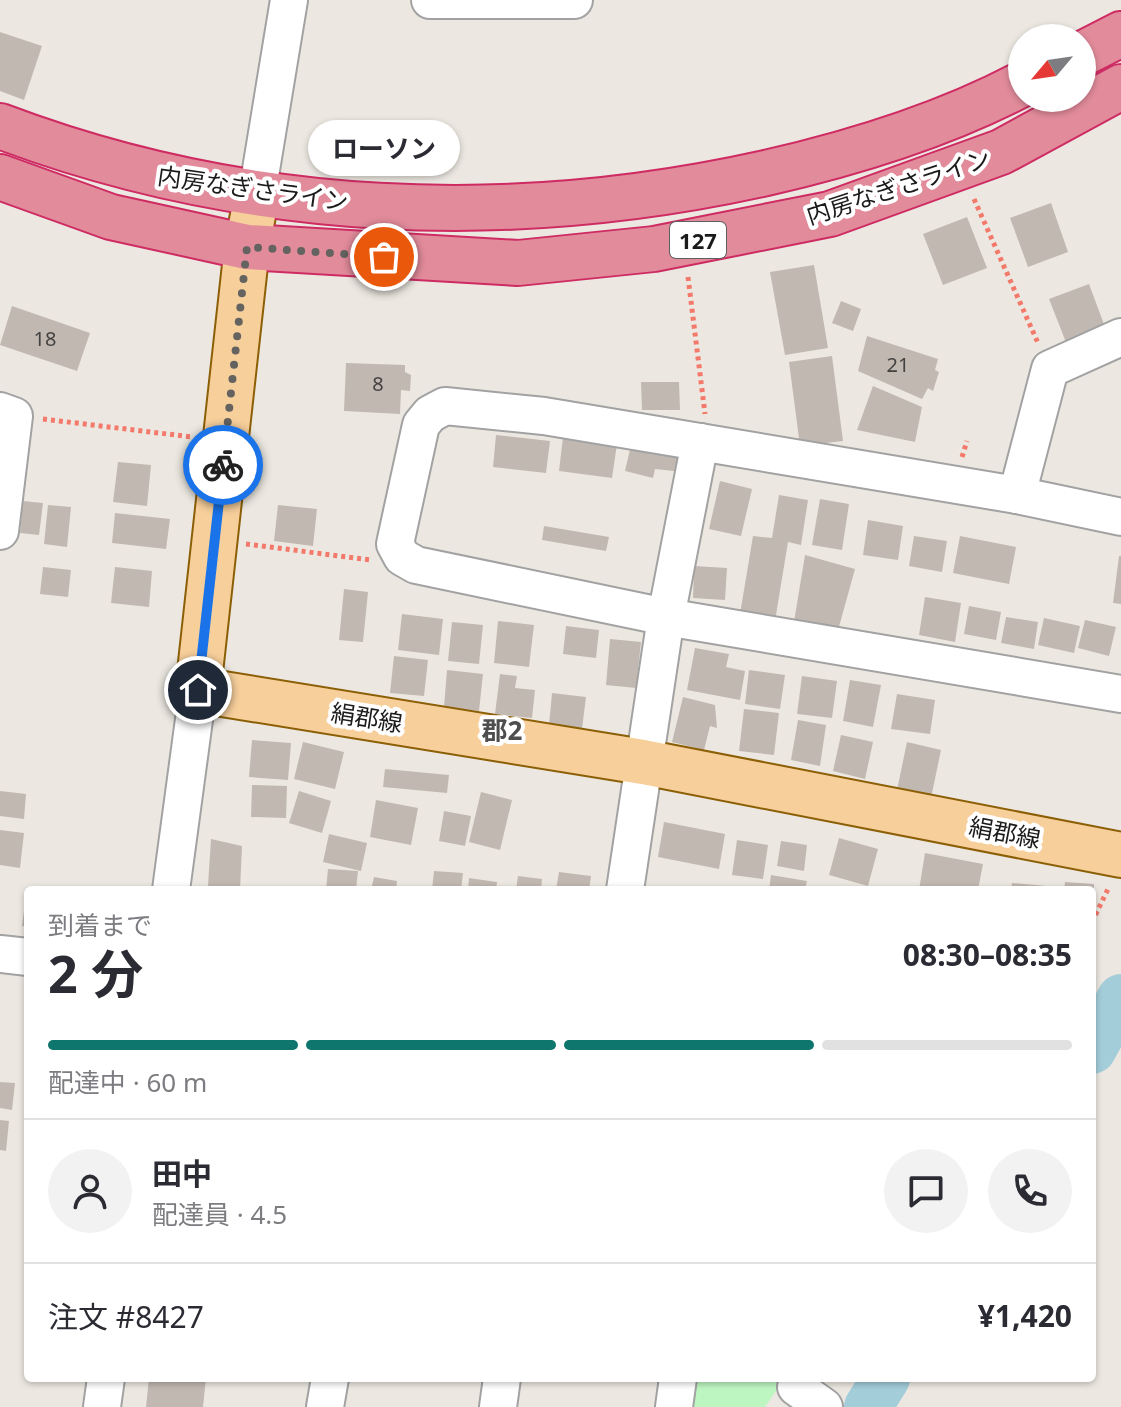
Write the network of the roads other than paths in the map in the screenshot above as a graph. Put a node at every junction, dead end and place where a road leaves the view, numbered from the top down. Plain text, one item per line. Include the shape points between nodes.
1 (289, 0) edge
2 (574, 0) edge
3 (449, 1) edge
4 (1121, 34) edge
5 (1096, 47) edge
6 (1121, 87) edge
7 (1008, 91) edge
8 (0, 126) edge
9 (0, 177) edge
10 (257, 194) junction
11 (247, 247) junction
12 (1121, 337) edge
13 (7, 413) edge
14 (700, 442) junction
15 (1017, 495) junction
16 (1121, 517) edge
17 (0, 531) edge
18 (666, 617) junction
19 (198, 690) junction
20 (1121, 694) edge
21 (643, 762) junction
22 (1117, 867) edge
23 (172, 886) edge
24 (626, 886) edge
25 (0, 954) edge
26 (24, 957) edge
27 (105, 1382) edge
28 (329, 1382) edge
29 (501, 1382) edge
30 (677, 1382) edge
31 (102, 1407) edge
32 (325, 1407) edge
33 (498, 1407) edge
34 (674, 1407) edge

1 - 10 street
2 - 3 street
4 - 5 highway
6 - 11 highway, 内房なぎさライン / 127 via 1001,152 830,214 654,249 518,263
7 - 10 highway, 内房なぎさライン / 127 via 839,156 718,183 572,206 434,210
8 - 10 highway, 内房なぎさライン / 127 via 76,155
9 - 11 highway, 内房なぎさライン / 127 via 111,217
10 - 11 main road
11 - 19 main road
12 - 15 street via 1050,369
13 - 17 street
14 - 15 street
14 - 18 street
14 - 18 street via 445,406 421,425 395,544 402,557 416,565
15 - 16 street
18 - 20 street
18 - 21 street
19 - 21 main road, 絹郡線
19 - 23 street
21 - 22 main road, 絹郡線
21 - 24 street
25 - 26 street
27 - 31 street
28 - 32 street
29 - 33 street
30 - 34 street

